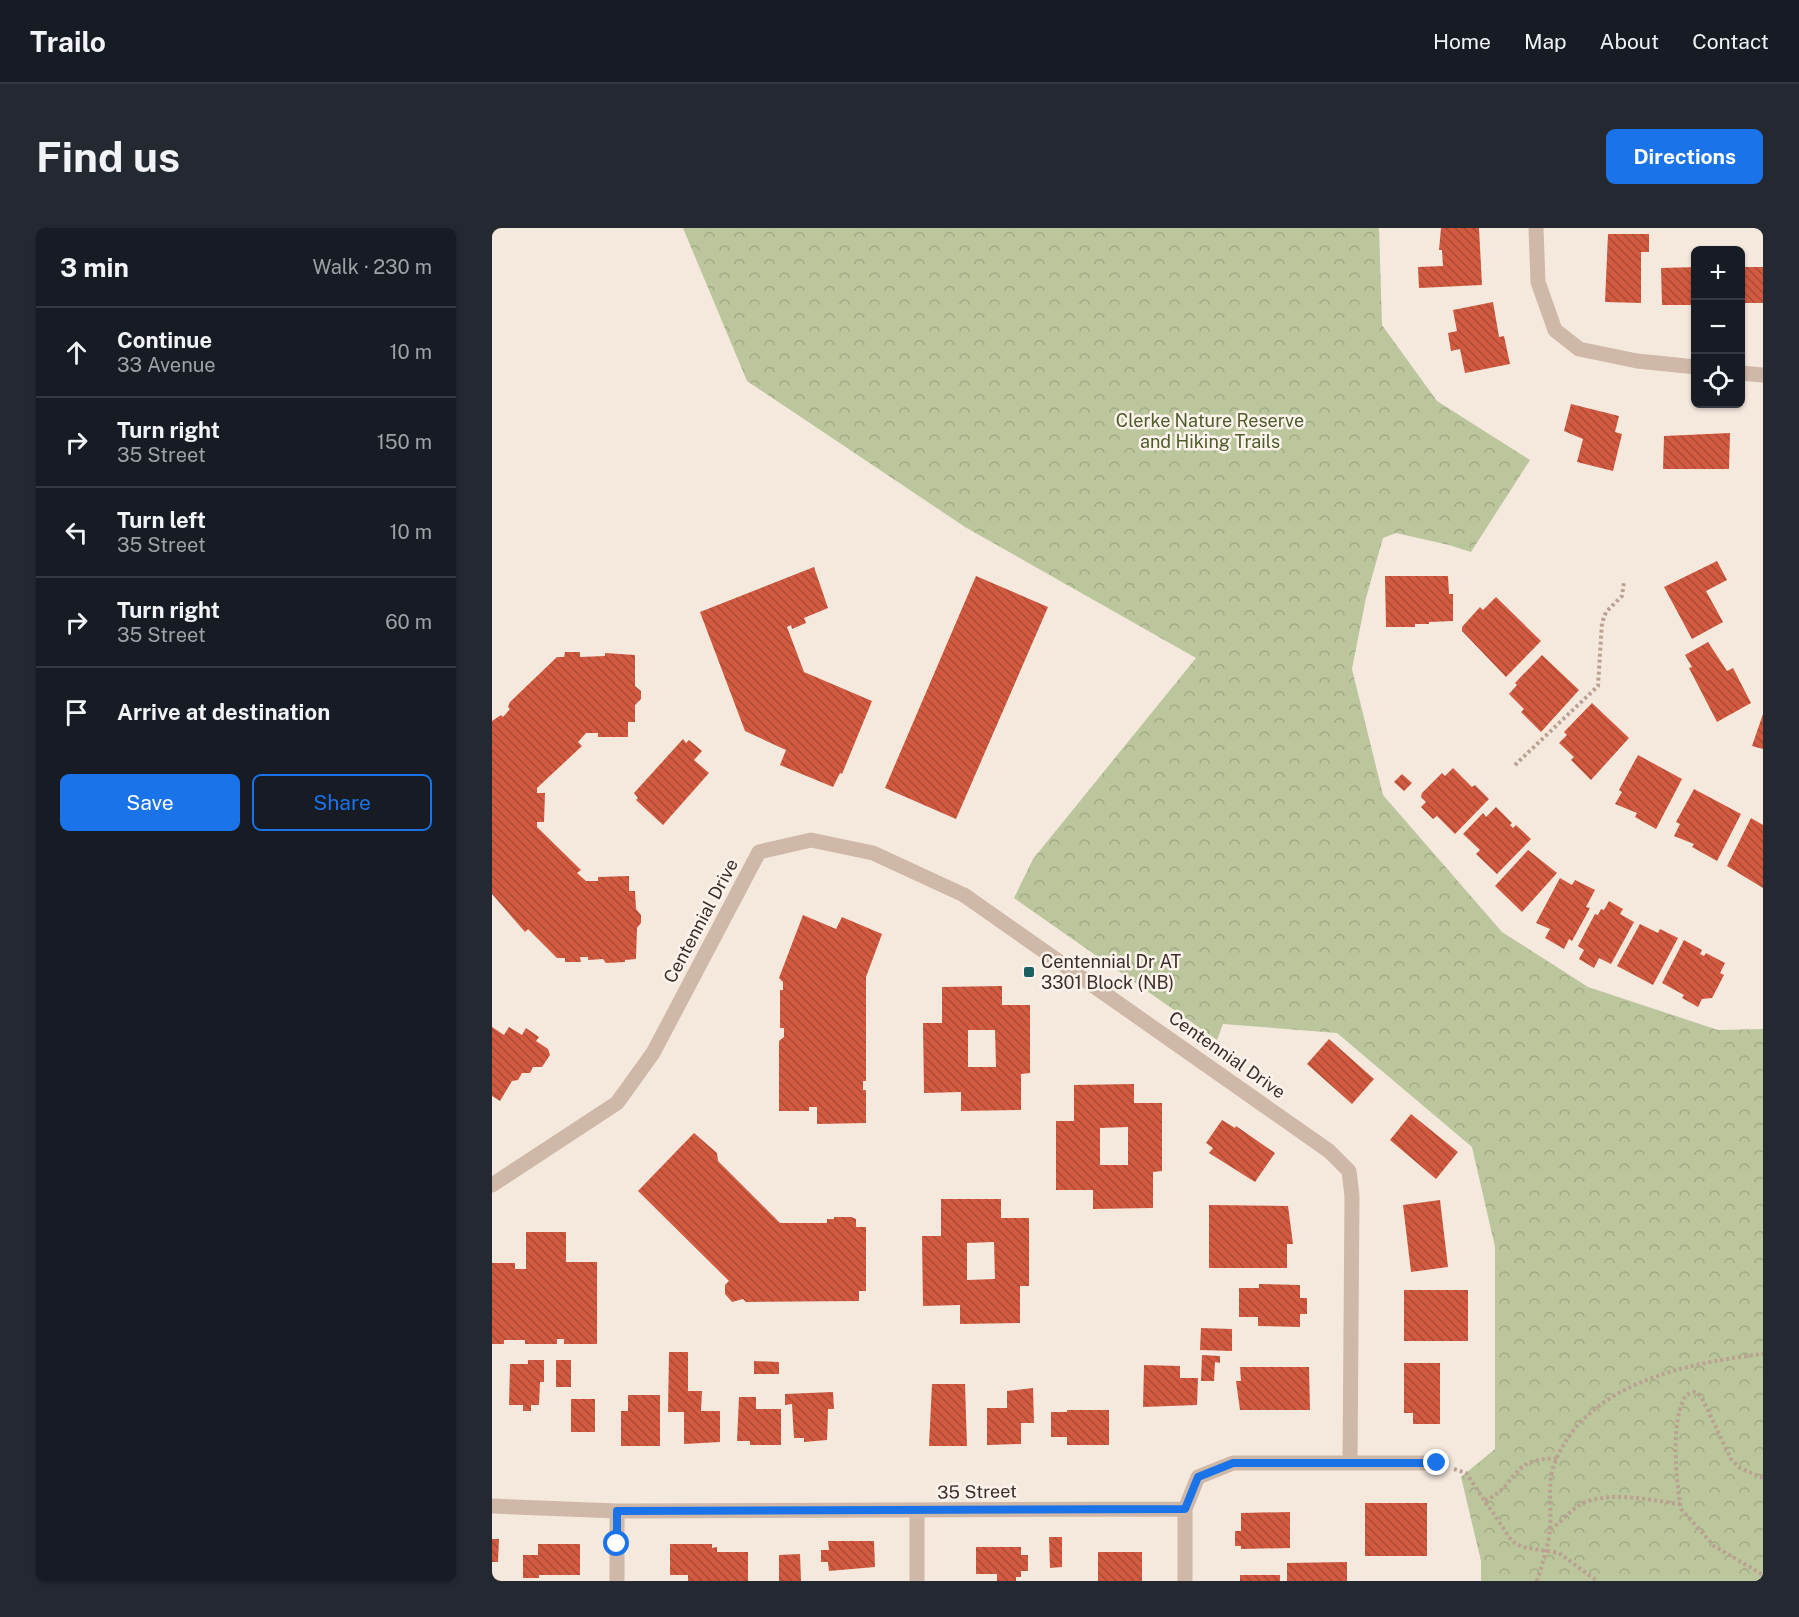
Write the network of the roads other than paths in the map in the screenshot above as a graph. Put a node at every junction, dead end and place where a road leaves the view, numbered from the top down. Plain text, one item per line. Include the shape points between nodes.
1 (1536, 228) edge
2 (1691, 368) edge
3 (1745, 373) edge
4 (1763, 375) edge
5 (492, 1185) edge
6 (1350, 1463) junction
7 (1437, 1463) road end
8 (492, 1506) edge
9 (1185, 1509) junction
10 (617, 1511) junction
11 (916, 1512) junction
12 (617, 1581) edge
13 (917, 1581) edge
14 (1185, 1581) edge

1 - 2 street via 1538,282 1555,330 1579,349
3 - 4 street
5 - 6 street, Centennial Drive via 617,1103 653,1053 759,852 811,840 873,853 964,895 1329,1151 1349,1171
6 - 7 street
6 - 9 street via 1233,1463 1198,1477
8 - 10 street, 35 Street
9 - 11 street, 35 Street
9 - 14 street
10 - 11 street, 35 Street
10 - 12 street
11 - 13 street

